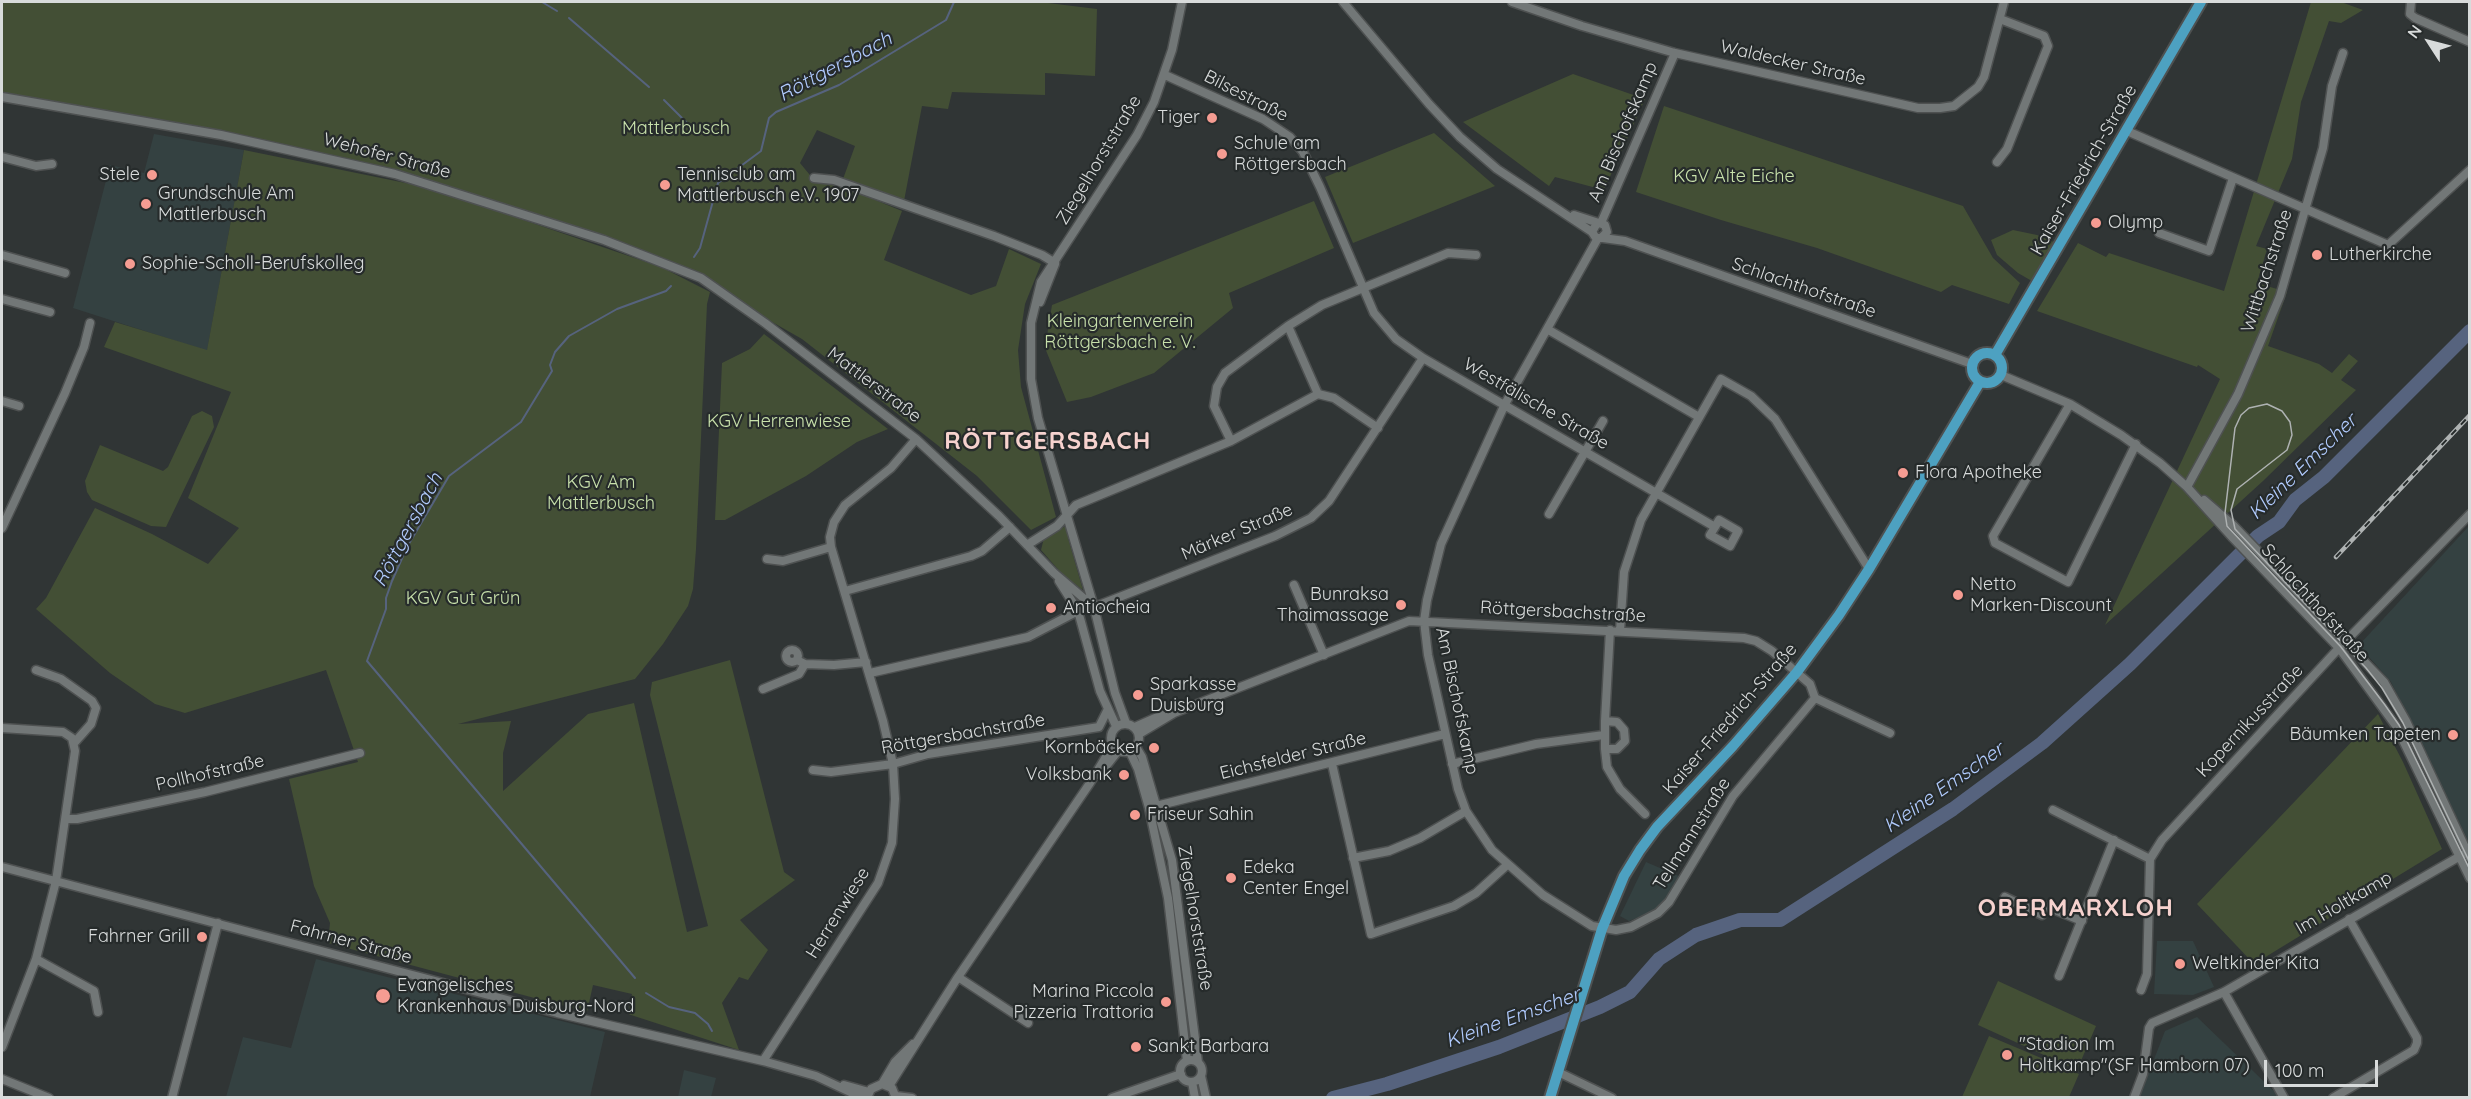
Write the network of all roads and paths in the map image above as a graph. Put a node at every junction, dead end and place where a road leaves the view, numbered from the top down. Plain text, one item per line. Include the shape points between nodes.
1 (1182, 2) edge
2 (1343, 2) edge
3 (1512, 2) edge
4 (2004, 2) edge
5 (2201, 2) edge
6 (2411, 2) edge
7 (2000, 19) junction
8 (2469, 42) edge
9 (1675, 53) junction
10 (2343, 53) dead end
11 (1165, 75) junction
12 (2, 97) edge
13 (2127, 131) junction
14 (2, 157) edge
15 (1997, 162) dead end
16 (52, 164) dead end
17 (2469, 170) edge
18 (814, 178) dead end
19 (2233, 178) junction
20 (2305, 208) junction
21 (1600, 230) junction
22 (2159, 233) dead end
23 (2, 255) edge
24 (1476, 255) dead end
25 (1055, 263) junction
26 (65, 273) dead end
27 (1361, 288) junction
28 (2, 298) edge
29 (744, 308) joint
30 (50, 312) dead end
31 (90, 323) dead end
32 (1288, 326) junction
33 (1547, 329) junction
34 (1995, 355) junction
35 (1423, 358) junction
36 (1972, 364) junction
37 (2001, 375) junction
38 (1980, 382) junction
39 (1318, 394) junction
40 (2, 401) edge
41 (1505, 404) junction
42 (2070, 404) junction
43 (19, 406) dead end
44 (1699, 417) junction
45 (1603, 421) dead end
46 (1378, 428) junction
47 (916, 439) junction
48 (1231, 441) junction
49 (2136, 444) junction
50 (1585, 452) junction
51 (2187, 487) junction
52 (1656, 493) junction
53 (1549, 513) dead end
54 (2469, 514) edge
55 (1067, 515) junction
56 (1010, 527) junction
57 (1715, 527) dead end
58 (2, 528) edge
59 (1027, 545) junction
60 (831, 547) junction
61 (767, 559) dead end
62 (1869, 569) junction
63 (1054, 573) junction
64 (1294, 585) dead end
65 (845, 591) junction
66 (1094, 607) junction
67 (1078, 611) junction
68 (1424, 621) junction
69 (1615, 631) junction
70 (2342, 645) junction
71 (1324, 655) junction
72 (866, 662) junction
73 (36, 670) dead end
74 (1797, 672) junction
75 (870, 673) junction
76 (763, 689) dead end
77 (1815, 699) junction
78 (1108, 709) junction
79 (1605, 721) junction
80 (1116, 726) junction
81 (2, 728) edge
82 (1134, 728) junction
83 (1890, 733) dead end
84 (1446, 734) junction
85 (1604, 735) junction
86 (75, 742) junction
87 (1115, 748) junction
88 (1133, 749) junction
89 (1605, 749) junction
90 (360, 753) dead end
91 (893, 764) junction
92 (1332, 764) junction
93 (1452, 764) junction
94 (813, 770) dead end
95 (1153, 807) junction
96 (2053, 810) dead end
97 (1466, 811) junction
98 (1645, 814) dead end
99 (66, 819) junction
100 (2114, 840) junction
101 (2465, 854) edge
102 (1353, 858) junction
103 (2150, 859) junction
104 (1507, 865) junction
105 (2, 867) edge
106 (2469, 878) edge
107 (56, 881) junction
108 (2005, 897) dead end
109 (2349, 919) junction
110 (2082, 921) junction
111 (218, 923) junction
112 (1602, 929) junction
113 (36, 959) junction
114 (2059, 976) dead end
115 (958, 977) junction
116 (2141, 990) dead end
117 (2224, 992) junction
118 (98, 1012) dead end
119 (1028, 1023) dead end
120 (2, 1047) edge
121 (763, 1061) junction
122 (1187, 1061) junction
123 (1198, 1062) junction
124 (1558, 1072) junction
125 (1181, 1074) junction
126 (1201, 1076) junction
127 (2, 1079) edge
128 (1192, 1082) junction
129 (885, 1085) junction
130 (38, 1096) edge
131 (866, 1096) edge
132 (896, 1097) edge
133 (49, 1098) edge
134 (172, 1098) edge
135 (912, 1098) edge
136 (1112, 1098) edge
137 (1195, 1098) edge
138 (1206, 1098) edge
139 (1550, 1098) edge
140 (1611, 1098) edge
141 (2134, 1098) edge
142 (2284, 1098) edge
143 (2333, 1098) edge

1 - 11 street, Ziegelhorststraße
2 - 21 street, Schlachthofstraße via 1446,123 1497,169 1562,212
3 - 9 street, Waldecker Straße
4 - 7 street, Waldecker Straße
5 - 13 main road, Kaiser-Friedrich-Straße
6 - 8 street via 2410,14
7 - 9 street, Waldecker Straße via 1978,87 1954,106 1940,108 1918,108
7 - 15 street via 2044,36 2048,46 2007,149
9 - 21 street, Am Bischofskamp
10 - 20 street, Wittbachstraße via 2332,86 2323,148
11 - 25 street, Ziegelhorststraße via 1137,135
11 - 27 street, Bilsestraße via 1263,119 1290,137 1303,152 1320,187
12 - 29 street, Wehofer Straße via 221,135 394,174 500,205 660,261 701,278
13 - 19 street
13 - 34 main road, Kaiser-Friedrich-Straße
14 - 16 street via 36,166
17 - 20 street via 2388,245
18 - 25 street via 834,180 994,236
19 - 20 street
19 - 22 street via 2209,251
20 - 51 street, Wittbachstraße via 2265,335 2219,433
21 - 33 street, Am Bischofskamp
21 - 36 street, Schlachthofstraße via 1639,248
23 - 26 street
24 - 27 street via 1448,253
25 - 55 street, Ziegelhorststraße via 1041,282 1031,323 1030,379
27 - 32 street
27 - 35 street, Westfälische Straße via 1384,327
28 - 30 street
29 - 47 street, Mattlerstraße
31 - 58 street via 74,372
32 - 39 street
32 - 48 street via 1226,373 1218,387 1214,406
33 - 41 street, Am Bischofskamp
33 - 44 street
34 - 36 main road via 1980,355
34 - 37 main road via 2002,366
35 - 41 street, Westfälische Straße
35 - 46 street, Märker Straße
36 - 38 main road via 1973,374
37 - 38 main road via 1994,382
37 - 42 street, Schlachthofstraße
38 - 62 main road, Kaiser-Friedrich-Straße
39 - 46 street via 1334,398
39 - 48 street
40 - 43 street
41 - 50 street, Westfälische Straße
41 - 68 street, Am Bischofskamp via 1441,544
42 - 49 street, Schlachthofstraße
42 - 49 street via 1993,536 1995,543 2068,582
44 - 52 street
44 - 62 street via 1721,379 1751,396 1775,419
45 - 50 street
46 - 66 street, Märker Straße via 1329,501 1311,518
47 - 56 street, Mattlerstraße
47 - 60 street, Herrenwiese via 891,468 845,505 834,522
48 - 55 street via 1076,506
49 - 51 street, Schlachthofstraße
50 - 52 street, Westfälische Straße
50 - 53 street
51 - 70 street, Schlachthofstraße
52 - 57 street, Westfälische Straße
52 - 69 street via 1641,520 1624,572
54 - 70 street, Kopernikusstraße
55 - 59 street
55 - 66 street, Ziegelhorststraße
56 - 59 street, Mattlerstraße
56 - 65 street via 971,556
59 - 63 street, Mattlerstraße
60 - 61 street via 783,561
60 - 65 street, Herrenwiese
62 - 74 main road, Kaiser-Friedrich-Straße
63 - 66 street, Mattlerstraße
63 - 67 street, Mattlerstraße
64 - 71 street
65 - 72 street, Herrenwiese
66 - 82 street, Ziegelhorststraße via 1115,693
67 - 75 street via 1028,637
67 - 78 street, Mattlerstraße
68 - 69 street, Röttgersbachstraße
68 - 71 street, Röttgersbachstraße via 1409,621
68 - 84 street, Am Bischofskamp
69 - 74 street, Röttgersbachstraße via 1744,638 1772,651
69 - 79 street
70 - 101 street, Schlachthofstraße via 2396,726
70 - 101 street, Schlachthofstraße via 2370,666 2393,698
70 - 103 street, Kopernikusstraße via 2162,840
71 - 82 street, Röttgersbachstraße
72 - 75 street, Herrenwiese
72 - 76 street via 801,662 799,674
73 - 86 street via 62,679 96,708 91,724
74 - 77 street via 1810,684
74 - 112 main road, Kaiser-Friedrich-Straße via 1658,826 1624,876
75 - 91 street, Herrenwiese
77 - 83 street
77 - 112 street, Tellmannstraße via 1733,796 1669,902 1658,913 1631,927
78 - 80 street, Mattlerstraße
78 - 91 street, Röttgersbachstraße via 1099,727 928,754
79 - 85 street
79 - 89 street via 1621,725 1626,735 1617,749
80 - 82 street
80 - 87 street via 1112,733
81 - 86 street via 63,732
82 - 88 street
84 - 92 street, Eichsfelder Straße
84 - 93 street, Am Bischofskamp
85 - 89 street
85 - 93 street via 1536,744
86 - 99 street
87 - 88 street
87 - 115 street
88 - 95 street, Ziegelhorststraße
89 - 98 street via 1607,767 1620,789
90 - 99 street, Pollhofstraße via 205,792
91 - 94 street, Röttgersbachstraße via 831,772
91 - 121 street, Herrenwiese via 895,822 886,866
92 - 95 street, Eichsfelder Straße
92 - 102 street
93 - 97 street, Am Bischofskamp
95 - 122 street, Ziegelhorststraße
95 - 123 street, Ziegelhorststraße via 1172,860
96 - 100 street
97 - 102 street via 1389,851
97 - 104 street, Am Bischofskamp
99 - 107 street
100 - 103 street
100 - 110 street
101 - 106 street, Schlachthofstraße
101 - 109 street, Im Holtkamp
102 - 104 street via 1371,934 1454,906 1476,893
103 - 116 street via 2147,974
104 - 112 street, Am Bischofskamp via 1567,911
105 - 107 street, Fahrner Straße
107 - 111 street, Fahrner Straße
107 - 113 street
108 - 110 street via 2042,915 2046,906
109 - 117 street, Im Holtkamp
109 - 143 street via 2417,1043 2414,1050
110 - 114 street
111 - 121 street, Fahrner Straße via 557,1013
111 - 134 street
112 - 124 main road, Kaiser-Friedrich-Straße
113 - 118 street via 94,991
113 - 120 street
115 - 119 street
115 - 129 street
117 - 141 street, Im Holtkamp via 2152,1023 2143,1074
117 - 142 street
121 - 131 street, Fahrner Straße
122 - 123 street
122 - 125 street
123 - 126 street, Ziegelhorststraße
124 - 139 main road, Kaiser-Friedrich-Straße
124 - 140 street
125 - 128 street
125 - 136 street
126 - 128 street
126 - 138 street, Ziegelhorststraße
127 - 130 street
128 - 137 street
129 - 131 street
129 - 132 street
130 - 133 street
132 - 135 street

